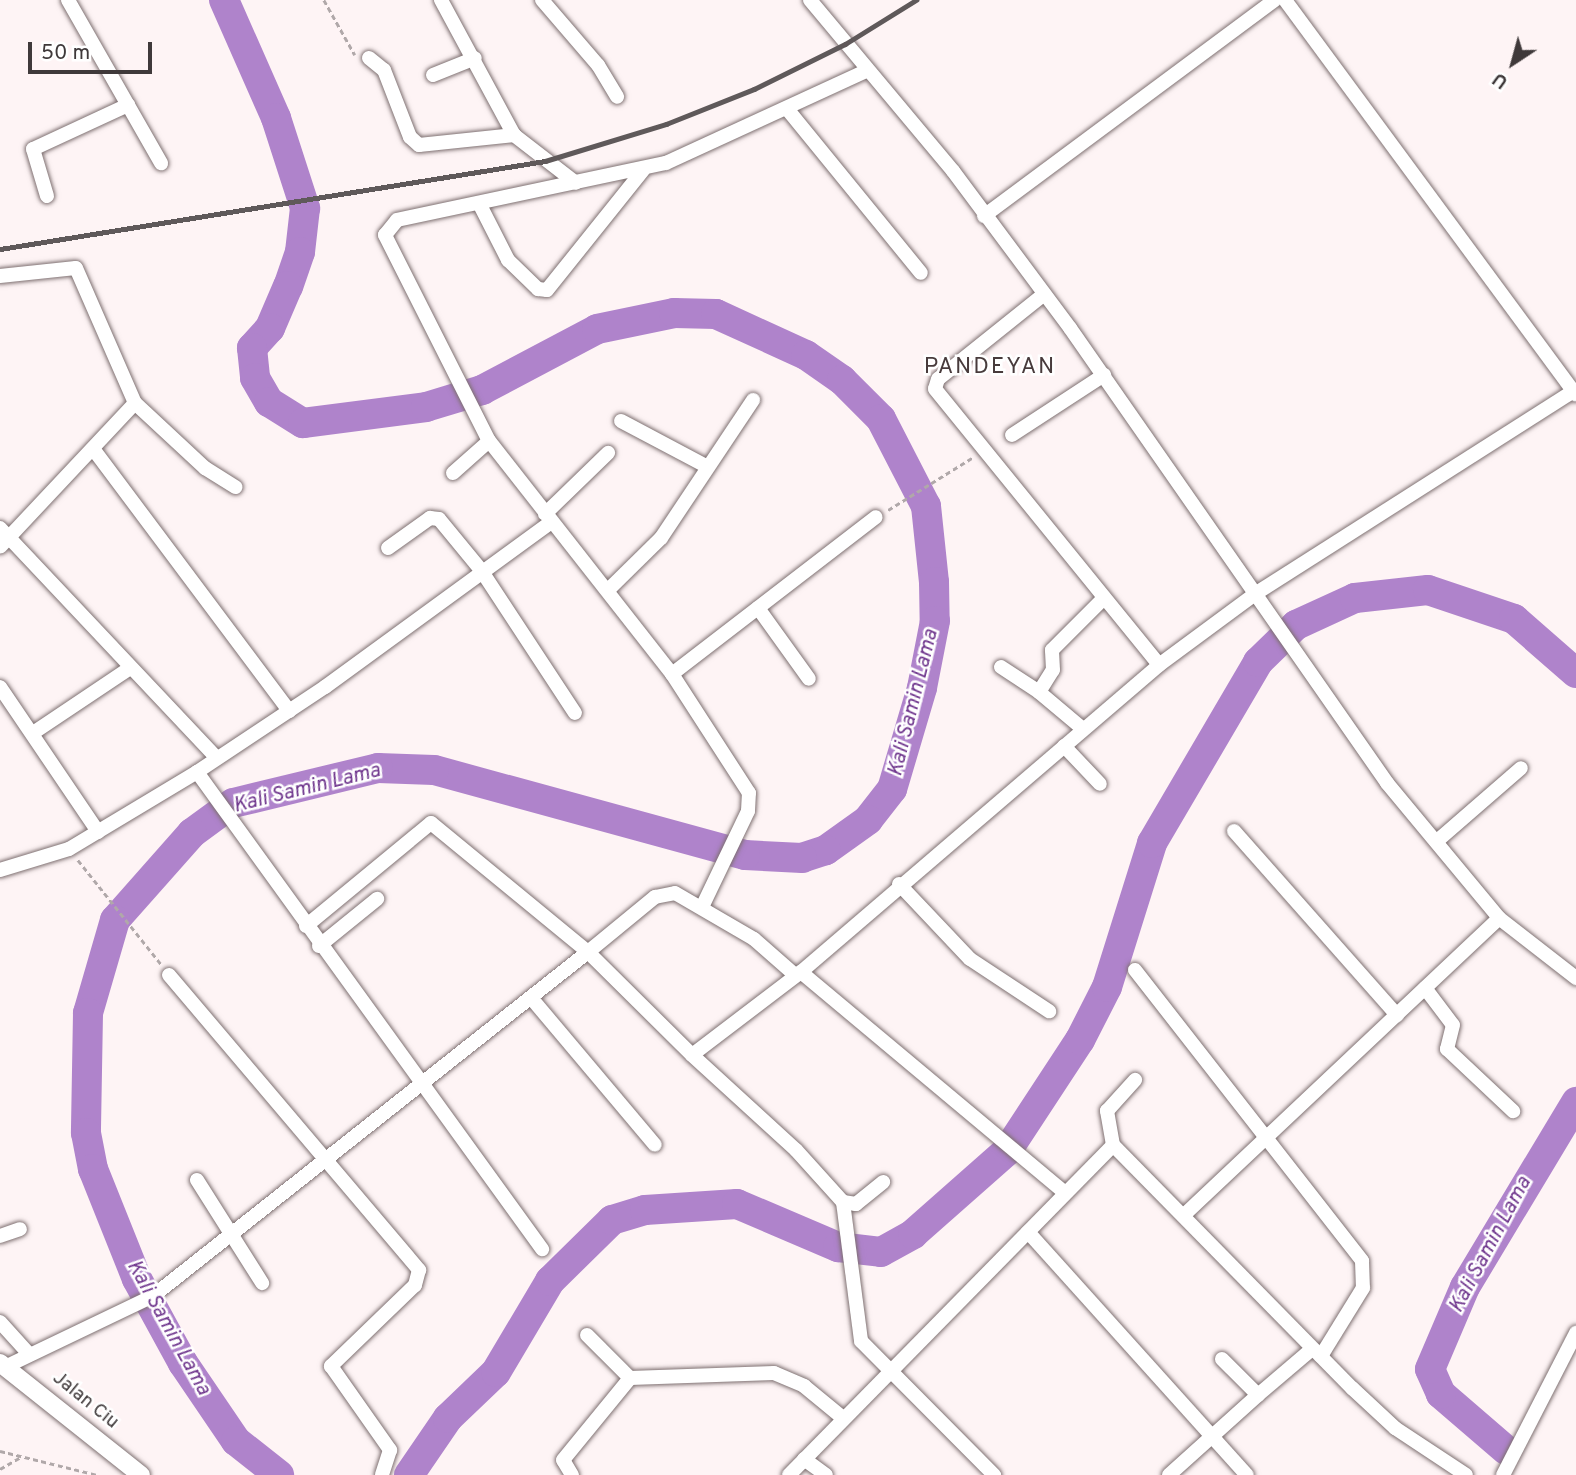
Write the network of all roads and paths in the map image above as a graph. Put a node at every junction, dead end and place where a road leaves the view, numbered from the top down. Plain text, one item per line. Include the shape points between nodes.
1 (68, 0) edge
2 (324, 0) edge
3 (441, 0) edge
4 (542, 0) edge
5 (810, 0) edge
6 (1275, 0) edge
7 (1285, 0) edge
8 (345, 43) dead end
9 (369, 58) dead end
10 (475, 58) junction
11 (866, 71) junction
12 (433, 75) dead end
13 (617, 97) dead end
14 (128, 105) junction
15 (788, 110) junction
16 (514, 135) junction
17 (161, 163) dead end
18 (643, 170) junction
19 (576, 183) junction
20 (47, 196) dead end
21 (480, 205) junction
22 (984, 216) junction
23 (922, 273) dead end
24 (0, 276) edge
25 (1043, 295) junction
26 (1104, 375) junction
27 (1575, 392) edge
28 (753, 400) dead end
29 (135, 404) junction
30 (621, 421) dead end
31 (1012, 435) dead end
32 (489, 441) junction
33 (94, 450) junction
34 (985, 450) junction
35 (608, 453) dead end
36 (708, 467) junction
37 (453, 473) dead end
38 (234, 487) dead end
39 (876, 517) joint
40 (548, 518) junction
41 (3, 537) edge
42 (388, 548) dead end
43 (481, 570) junction
44 (608, 590) junction
45 (1255, 594) junction
46 (1102, 600) junction
47 (758, 608) junction
48 (1159, 665) junction
49 (1001, 667) dead end
50 (130, 668) junction
51 (672, 674) junction
52 (809, 679) dead end
53 (0, 687) edge
54 (1040, 692) junction
55 (289, 711) junction
56 (575, 713) dead end
57 (1083, 729) junction
58 (33, 733) junction
59 (1064, 746) junction
60 (215, 756) junction
61 (1521, 768) dead end
62 (197, 772) junction
63 (1100, 784) dead end
64 (1234, 831) dead end
65 (98, 832) junction
66 (1437, 841) junction
67 (69, 849) junction
68 (1, 869) edge
69 (899, 884) junction
70 (377, 899) dead end
71 (703, 905) junction
72 (1499, 918) junction
73 (306, 926) junction
74 (319, 946) junction
75 (588, 952) junction
76 (1135, 970) dead end
77 (798, 974) junction
78 (169, 975) joint
79 (1576, 978) edge
80 (1425, 988) junction
81 (533, 1000) junction
82 (1049, 1012) dead end
83 (1397, 1014) junction
84 (692, 1055) junction
85 (1135, 1080) dead end
86 (423, 1086) junction
87 (1513, 1111) dead end
88 (1267, 1135) junction
89 (654, 1145) dead end
90 (1113, 1145) junction
91 (329, 1162) junction
92 (197, 1180) dead end
93 (883, 1182) dead end
94 (1064, 1192) junction
95 (843, 1202) junction
96 (1184, 1215) junction
97 (20, 1229) dead end
98 (1028, 1232) junction
99 (0, 1236) edge
100 (233, 1236) junction
101 (542, 1249) dead end
102 (262, 1283) dead end
103 (0, 1322) edge
104 (1576, 1333) edge
105 (587, 1335) dead end
106 (1316, 1352) junction
107 (29, 1354) junction
108 (1222, 1359) dead end
109 (4, 1365) edge
110 (890, 1370) junction
111 (630, 1378) junction
112 (1258, 1395) junction
113 (844, 1418) junction
114 (1213, 1437) junction
115 (0, 1451) edge
116 (22, 1457) junction
117 (804, 1460) junction
118 (0, 1469) edge
119 (1505, 1471) edge
120 (98, 1475) edge
121 (141, 1475) edge
122 (382, 1475) edge
123 (572, 1475) edge
124 (789, 1475) edge
125 (826, 1475) edge
126 (994, 1475) edge
127 (1169, 1475) edge
128 (1247, 1475) edge
129 (1465, 1475) edge

1 - 14 street
2 - 8 path
3 - 10 street
4 - 13 street via 598,65
5 - 11 street
6 - 22 street
7 - 27 street
9 - 16 street via 384,70 410,137 419,145
10 - 12 street
10 - 16 street
11 - 15 street
11 - 22 street
14 - 17 street
14 - 20 street via 33,149
15 - 18 street
15 - 23 street
16 - 19 street
18 - 19 street
18 - 21 street via 543,291 501,251
19 - 21 street
21 - 32 street via 397,220 385,235
22 - 25 street
24 - 29 street via 76,268
25 - 26 street
25 - 34 street via 936,382 937,394
26 - 31 street
26 - 45 street
27 - 45 street
28 - 36 street
29 - 33 street
29 - 38 street via 205,468
30 - 36 street
32 - 37 street
32 - 40 street
33 - 41 street
33 - 55 street
34 - 39 path
34 - 46 street
35 - 40 street
36 - 44 street via 653,547
39 - 47 street
40 - 43 street
40 - 44 street
41 - 50 street
42 - 43 street via 436,517
43 - 55 street
43 - 56 street
44 - 51 street
45 - 48 street
45 - 66 street via 1387,783
46 - 48 street
46 - 54 street via 1052,650 1053,670
47 - 51 street
47 - 52 street
48 - 57 street
49 - 54 street
50 - 58 street
50 - 60 street
51 - 71 street via 749,793 743,824
53 - 58 street
54 - 57 street
55 - 60 street
57 - 59 street
58 - 65 street
59 - 63 street
59 - 69 street
60 - 62 street
61 - 66 street
62 - 65 street
62 - 73 street
64 - 83 street
65 - 67 street
66 - 72 street
67 - 68 street
67 - 78 path
69 - 77 street
69 - 82 street via 970,959
70 - 74 street
71 - 75 street via 675,893 661,894
71 - 77 street
72 - 79 street
72 - 80 street
73 - 74 street
73 - 75 street via 432,823
74 - 86 street
75 - 81 street
75 - 84 street
76 - 88 street
77 - 84 street
77 - 94 street
78 - 91 street
80 - 83 street
80 - 87 street via 1453,1026 1447,1049
81 - 86 street
81 - 89 street
83 - 88 street
84 - 95 street via 796,1150
85 - 90 street via 1107,1111
86 - 91 street
86 - 101 street
88 - 96 street
88 - 106 street via 1366,1272 1363,1288
90 - 94 street
90 - 96 street
91 - 100 street
91 - 122 street via 416,1264 421,1276 331,1366 390,1450
92 - 100 street
93 - 95 street via 856,1204
94 - 98 street
95 - 110 street via 857,1330
96 - 106 street
97 - 99 street
98 - 110 street
98 - 114 street
100 - 102 street
100 - 107 street via 134,1309
103 - 107 street
104 - 119 street
105 - 111 street
106 - 112 street
106 - 129 street via 1395,1428
107 - 109 street
108 - 112 street
109 - 121 street, Jalan Ciu
110 - 113 street
110 - 126 street
111 - 113 street via 775,1373 804,1386
111 - 123 street via 563,1460
112 - 114 street
113 - 117 street
114 - 127 street
114 - 128 street
115 - 116 path
116 - 118 path
116 - 120 path
117 - 124 street
117 - 125 street

